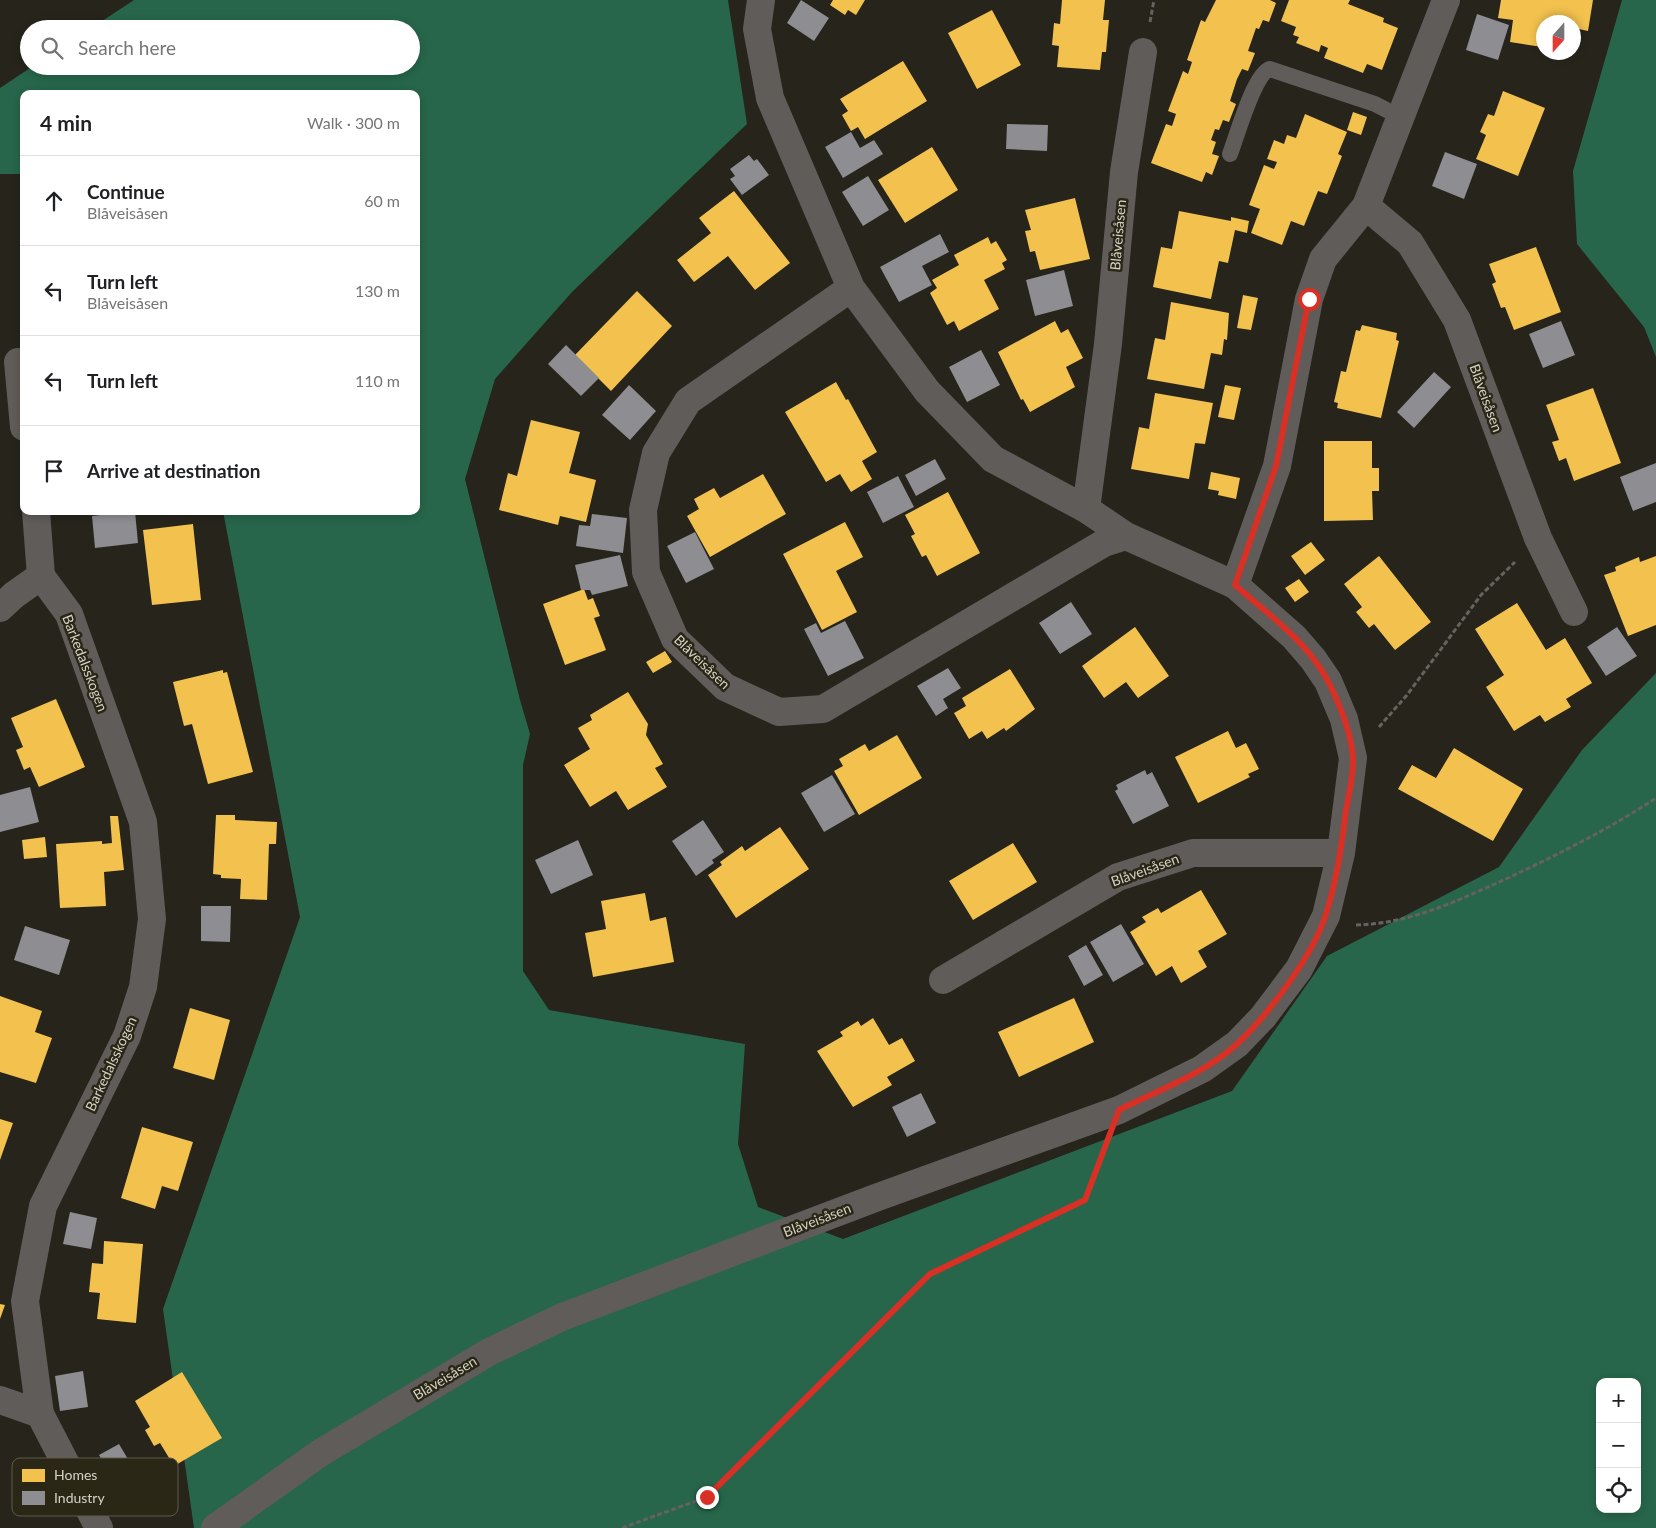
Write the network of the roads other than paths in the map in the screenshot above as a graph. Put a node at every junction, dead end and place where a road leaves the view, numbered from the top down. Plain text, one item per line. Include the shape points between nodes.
1 (761, 0) edge
2 (1446, 0) edge
3 (1143, 52) dead end
4 (1400, 117) junction
5 (1230, 154) dead end
6 (1366, 206) junction
7 (851, 288) junction
8 (18, 362) dead end
9 (20, 384) edge
10 (1086, 509) junction
11 (36, 515) edge
12 (1126, 536) junction
13 (41, 576) junction
14 (1235, 585) junction
15 (0, 608) edge
16 (1574, 612) dead end
17 (1341, 853) junction
18 (943, 980) dead end
19 (0, 1400) edge
20 (40, 1414) junction
21 (63, 1458) edge
22 (93, 1516) edge
23 (99, 1528) edge
24 (215, 1528) edge

1 - 7 street, Blåveisåsen via 757,29 770,98
2 - 4 street
3 - 10 street, Blåveisåsen via 1124,172 1108,344
4 - 5 lane via 1375,104 1270,69 1264,71 1257,82
4 - 6 street
6 - 14 street via 1323,259 1309,299 1276,466
6 - 16 street, Blåveisåsen via 1410,243 1457,320 1538,538
7 - 10 street, Blåveisåsen via 927,390 993,460
7 - 12 street, Blåveisåsen via 688,401 656,453 643,510 646,572 675,639 725,688 779,712 823,709 1104,543
8 - 9 street
10 - 12 street, Blåveisåsen
11 - 13 street
12 - 14 street, Blåveisåsen
13 - 15 street
13 - 20 street, Barkedalsskogen via 69,614 143,822 152,919 143,987 127,1036 43,1206 25,1301
14 - 17 street, Blåveisåsen via 1294,637 1313,659 1328,681 1344,719 1353,758
17 - 18 street, Blåveisåsen via 1193,853 1118,877
17 - 24 street, Blåveisåsen via 1326,916 1299,969 1237,1044 1202,1069 1119,1110 878,1196 562,1317 489,1352 320,1453
19 - 20 street
20 - 21 street, Barkedalsskogen
22 - 23 street, Barkedalsskogen

